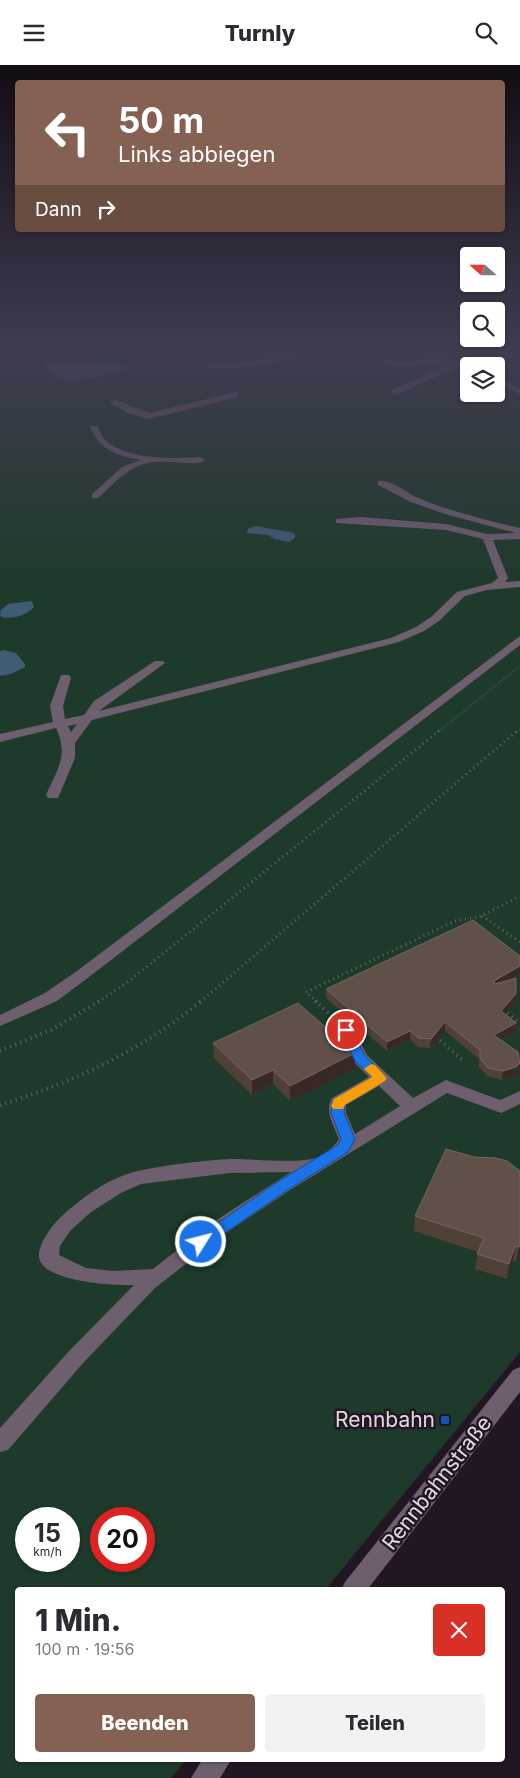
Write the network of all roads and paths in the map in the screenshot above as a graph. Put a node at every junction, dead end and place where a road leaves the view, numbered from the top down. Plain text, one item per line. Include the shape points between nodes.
1 (95, 429) edge
2 (159, 459) junction
3 (200, 460) dead end
4 (381, 483) dead end
5 (95, 496) dead end
6 (340, 521) dead end
7 (520, 531) edge
8 (520, 536) edge
9 (488, 537) junction
10 (520, 584) edge
11 (494, 587) junction
12 (520, 639) edge
13 (159, 663) dead end
14 (520, 666) edge
15 (65, 678) dead end
16 (88, 718) junction
17 (60, 723) junction
18 (520, 729) edge
19 (0, 738) edge
20 (69, 743) junction
21 (53, 795) dead end
22 (520, 896) edge
23 (482, 916) junction
24 (520, 942) edge
25 (496, 1005) edge
26 (0, 1021) edge
27 (518, 1022) edge
28 (346, 1030) joint
29 (434, 1036) edge
30 (0, 1051) edge
31 (464, 1061) dead end
32 (380, 1078) junction
33 (520, 1097) edge
34 (0, 1105) edge
35 (411, 1107) junction
36 (343, 1148) junction
37 (317, 1165) junction
38 (156, 1276) junction
39 (520, 1376) edge
40 (0, 1443) edge
41 (354, 1587) edge
42 (216, 1762) edge
43 (204, 1778) edge

1 - 2 street via 102,442 112,447 139,457
2 - 3 street
2 - 5 street via 126,467
4 - 7 street via 429,507
6 - 9 street via 446,527
8 - 9 street
9 - 11 street via 503,578
10 - 11 street
11 - 16 street via 461,594 435,619 395,640
12 - 26 street via 83,974 50,997
13 - 16 street via 98,703
14 - 30 path via 130,981 72,1018
15 - 17 street via 56,705 55,715
16 - 17 street
16 - 20 street
17 - 19 street
17 - 20 street
18 - 34 path via 187,1013 78,1079
20 - 21 street via 70,758
22 - 23 path
23 - 24 path
23 - 28 path via 455,921 306,992
25 - 27 path
28 - 32 street via 360,1058
29 - 31 path
32 - 35 street
32 - 36 street via 338,1102 337,1113 348,1139
33 - 35 street via 501,1107 446,1086
35 - 36 street
36 - 37 street
37 - 38 street via 216,1230
37 - 38 street via 230,1166 138,1178 84,1207 63,1226 50,1245 49,1258 59,1267 84,1275 117,1279
38 - 40 street
39 - 41 street, Rennbahnstraße
42 - 43 street

